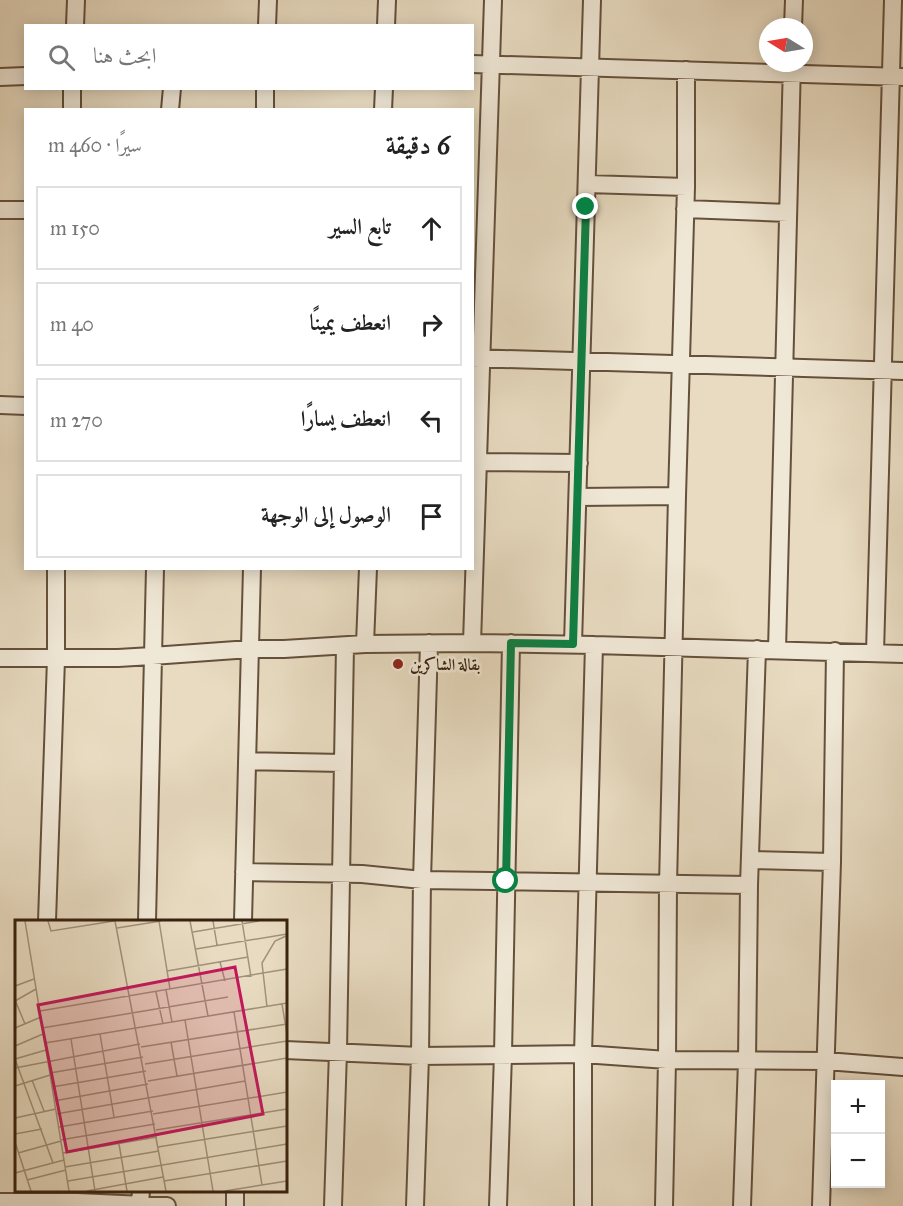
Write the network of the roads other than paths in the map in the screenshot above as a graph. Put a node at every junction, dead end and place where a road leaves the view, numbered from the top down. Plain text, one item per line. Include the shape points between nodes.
1 (76, 0) edge
2 (268, 0) edge
3 (387, 0) edge
4 (493, 0) edge
5 (592, 0) edge
6 (794, 0) edge
7 (893, 0) edge
8 (793, 18) edge
9 (75, 24) edge
10 (267, 24) edge
11 (386, 24) edge
12 (474, 64) edge
13 (491, 64) junction
14 (591, 67) junction
15 (759, 69) edge
16 (686, 70) junction
17 (813, 70) edge
18 (792, 72) edge
19 (0, 76) edge
20 (24, 76) edge
21 (897, 77) edge
22 (72, 90) edge
23 (172, 90) edge
24 (266, 90) edge
25 (384, 90) edge
26 (72, 108) edge
27 (170, 108) edge
28 (265, 108) edge
29 (383, 108) edge
30 (587, 184) junction
31 (686, 188) junction
32 (685, 209) junction
33 (0, 210) edge
34 (24, 210) edge
35 (788, 213) junction
36 (477, 358) edge
37 (582, 361) junction
38 (680, 364) junction
39 (784, 367) junction
40 (883, 370) junction
41 (903, 370) edge
42 (0, 405) edge
43 (24, 406) edge
44 (475, 462) edge
45 (579, 463) junction
46 (677, 496) junction
47 (578, 497) junction
48 (474, 522) edge
49 (56, 570) edge
50 (155, 570) edge
51 (252, 570) edge
52 (368, 570) edge
53 (473, 570) edge
54 (472, 643) junction
55 (511, 643) junction
56 (365, 644) junction
57 (429, 644) junction
58 (573, 644) junction
59 (594, 645) junction
60 (345, 646) junction
61 (674, 647) junction
62 (250, 649) junction
63 (757, 650) junction
64 (777, 650) junction
65 (835, 651) junction
66 (875, 653) junction
67 (903, 654) edge
68 (152, 656) junction
69 (0, 658) edge
70 (56, 658) junction
71 (247, 761) junction
72 (343, 764) junction
73 (750, 860) junction
74 (832, 862) junction
75 (244, 872) junction
76 (342, 874) junction
77 (422, 880) junction
78 (506, 881) junction
79 (588, 883) junction
80 (668, 885) junction
81 (749, 885) junction
82 (47, 920) edge
83 (147, 920) edge
84 (243, 920) edge
85 (286, 1050) edge
86 (339, 1052) junction
87 (503, 1054) junction
88 (583, 1054) junction
89 (420, 1056) junction
90 (667, 1060) junction
91 (747, 1061) junction
92 (826, 1061) junction
93 (903, 1067) edge
94 (40, 1196) edge
95 (141, 1197) edge
96 (0, 1202) edge
97 (77, 1204) edge
98 (167, 1206) edge
99 (333, 1206) edge
100 (415, 1206) edge
101 (498, 1206) edge
102 (583, 1206) edge
103 (664, 1206) edge
104 (742, 1206) edge
105 (821, 1206) edge

1 - 9 street
2 - 10 street
3 - 11 street
4 - 13 street
5 - 14 street
6 - 8 street
7 - 21 street
12 - 13 street
13 - 14 street
13 - 36 street
14 - 16 street
14 - 30 street
15 - 16 street
16 - 31 street
17 - 21 street
18 - 35 street
19 - 20 street
21 - 40 street
22 - 26 street
23 - 27 street
24 - 28 street
25 - 29 street
30 - 31 street
30 - 37 street
31 - 32 street
32 - 35 street
32 - 38 street
33 - 34 street
35 - 39 street
36 - 37 street
36 - 44 street
37 - 38 street
37 - 45 street
38 - 39 street
38 - 46 street
39 - 40 street
39 - 64 street
40 - 41 street
40 - 66 street
42 - 43 street
44 - 45 street
44 - 48 street
45 - 47 street
46 - 47 street
46 - 61 street
47 - 58 street
49 - 70 street
50 - 68 street
51 - 62 street
52 - 56 street
53 - 54 street
54 - 55 street
54 - 57 street
55 - 58 street
55 - 78 street
56 - 57 street
56 - 60 street
57 - 77 street
58 - 59 street
59 - 61 street
59 - 79 street
60 - 62 street
60 - 72 street
61 - 63 street
61 - 80 street
62 - 68 street
62 - 71 street
63 - 64 street
63 - 73 street
64 - 65 street
65 - 66 street
65 - 74 street
66 - 67 street
68 - 70 street
68 - 83 street
69 - 70 street
70 - 82 street
71 - 72 street
71 - 75 street
72 - 76 street
73 - 74 street
73 - 81 street
74 - 92 street
75 - 76 street
75 - 84 street
76 - 77 street
76 - 86 street
77 - 78 street
77 - 89 street
78 - 79 street
78 - 87 street
79 - 80 street
79 - 88 street
80 - 81 street
80 - 90 street
81 - 91 street
85 - 86 street
86 - 89 street
86 - 99 street
87 - 88 street
87 - 89 street
87 - 101 street
88 - 90 street
88 - 102 street
89 - 100 street
90 - 91 street
90 - 103 street
91 - 92 street
91 - 104 street
92 - 93 street
92 - 105 street
94 - 96 street
94 - 97 street
95 - 97 street
95 - 98 street

